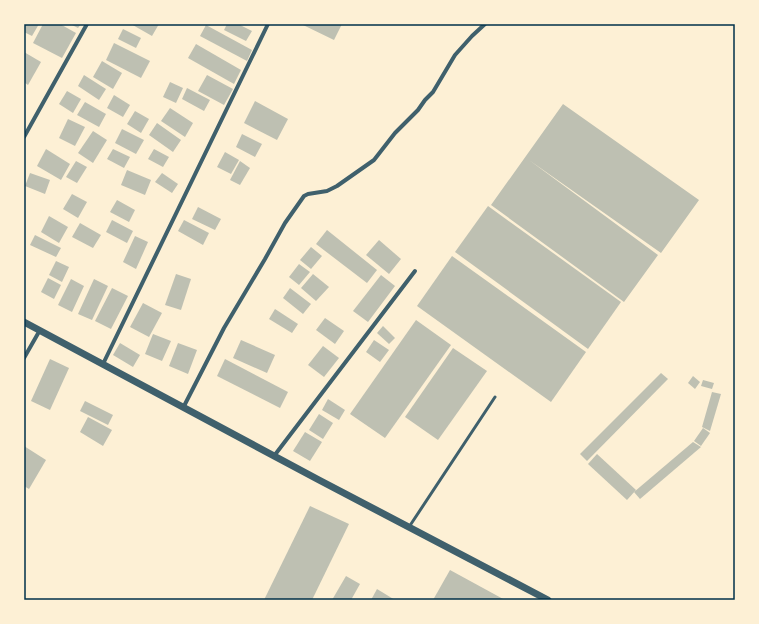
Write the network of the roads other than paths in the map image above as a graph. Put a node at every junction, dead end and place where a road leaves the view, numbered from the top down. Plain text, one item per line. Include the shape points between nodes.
1 (87, 24) edge
2 (268, 24) edge
3 (485, 24) edge
4 (24, 137) edge
5 (415, 271) dead end
6 (24, 322) edge
7 (40, 330) junction
8 (24, 358) edge
9 (104, 364) junction
10 (495, 396) dead end
11 (184, 408) junction
12 (274, 456) junction
13 (409, 527) junction
14 (548, 600) edge

1 - 4 street
2 - 9 street
3 - 11 street via 456,55 433,92 374,160 327,191 304,196 285,223 224,328
5 - 12 street
6 - 7 street
7 - 8 street
7 - 9 street
9 - 11 street
10 - 13 lane
11 - 12 street
12 - 13 street
13 - 14 street

